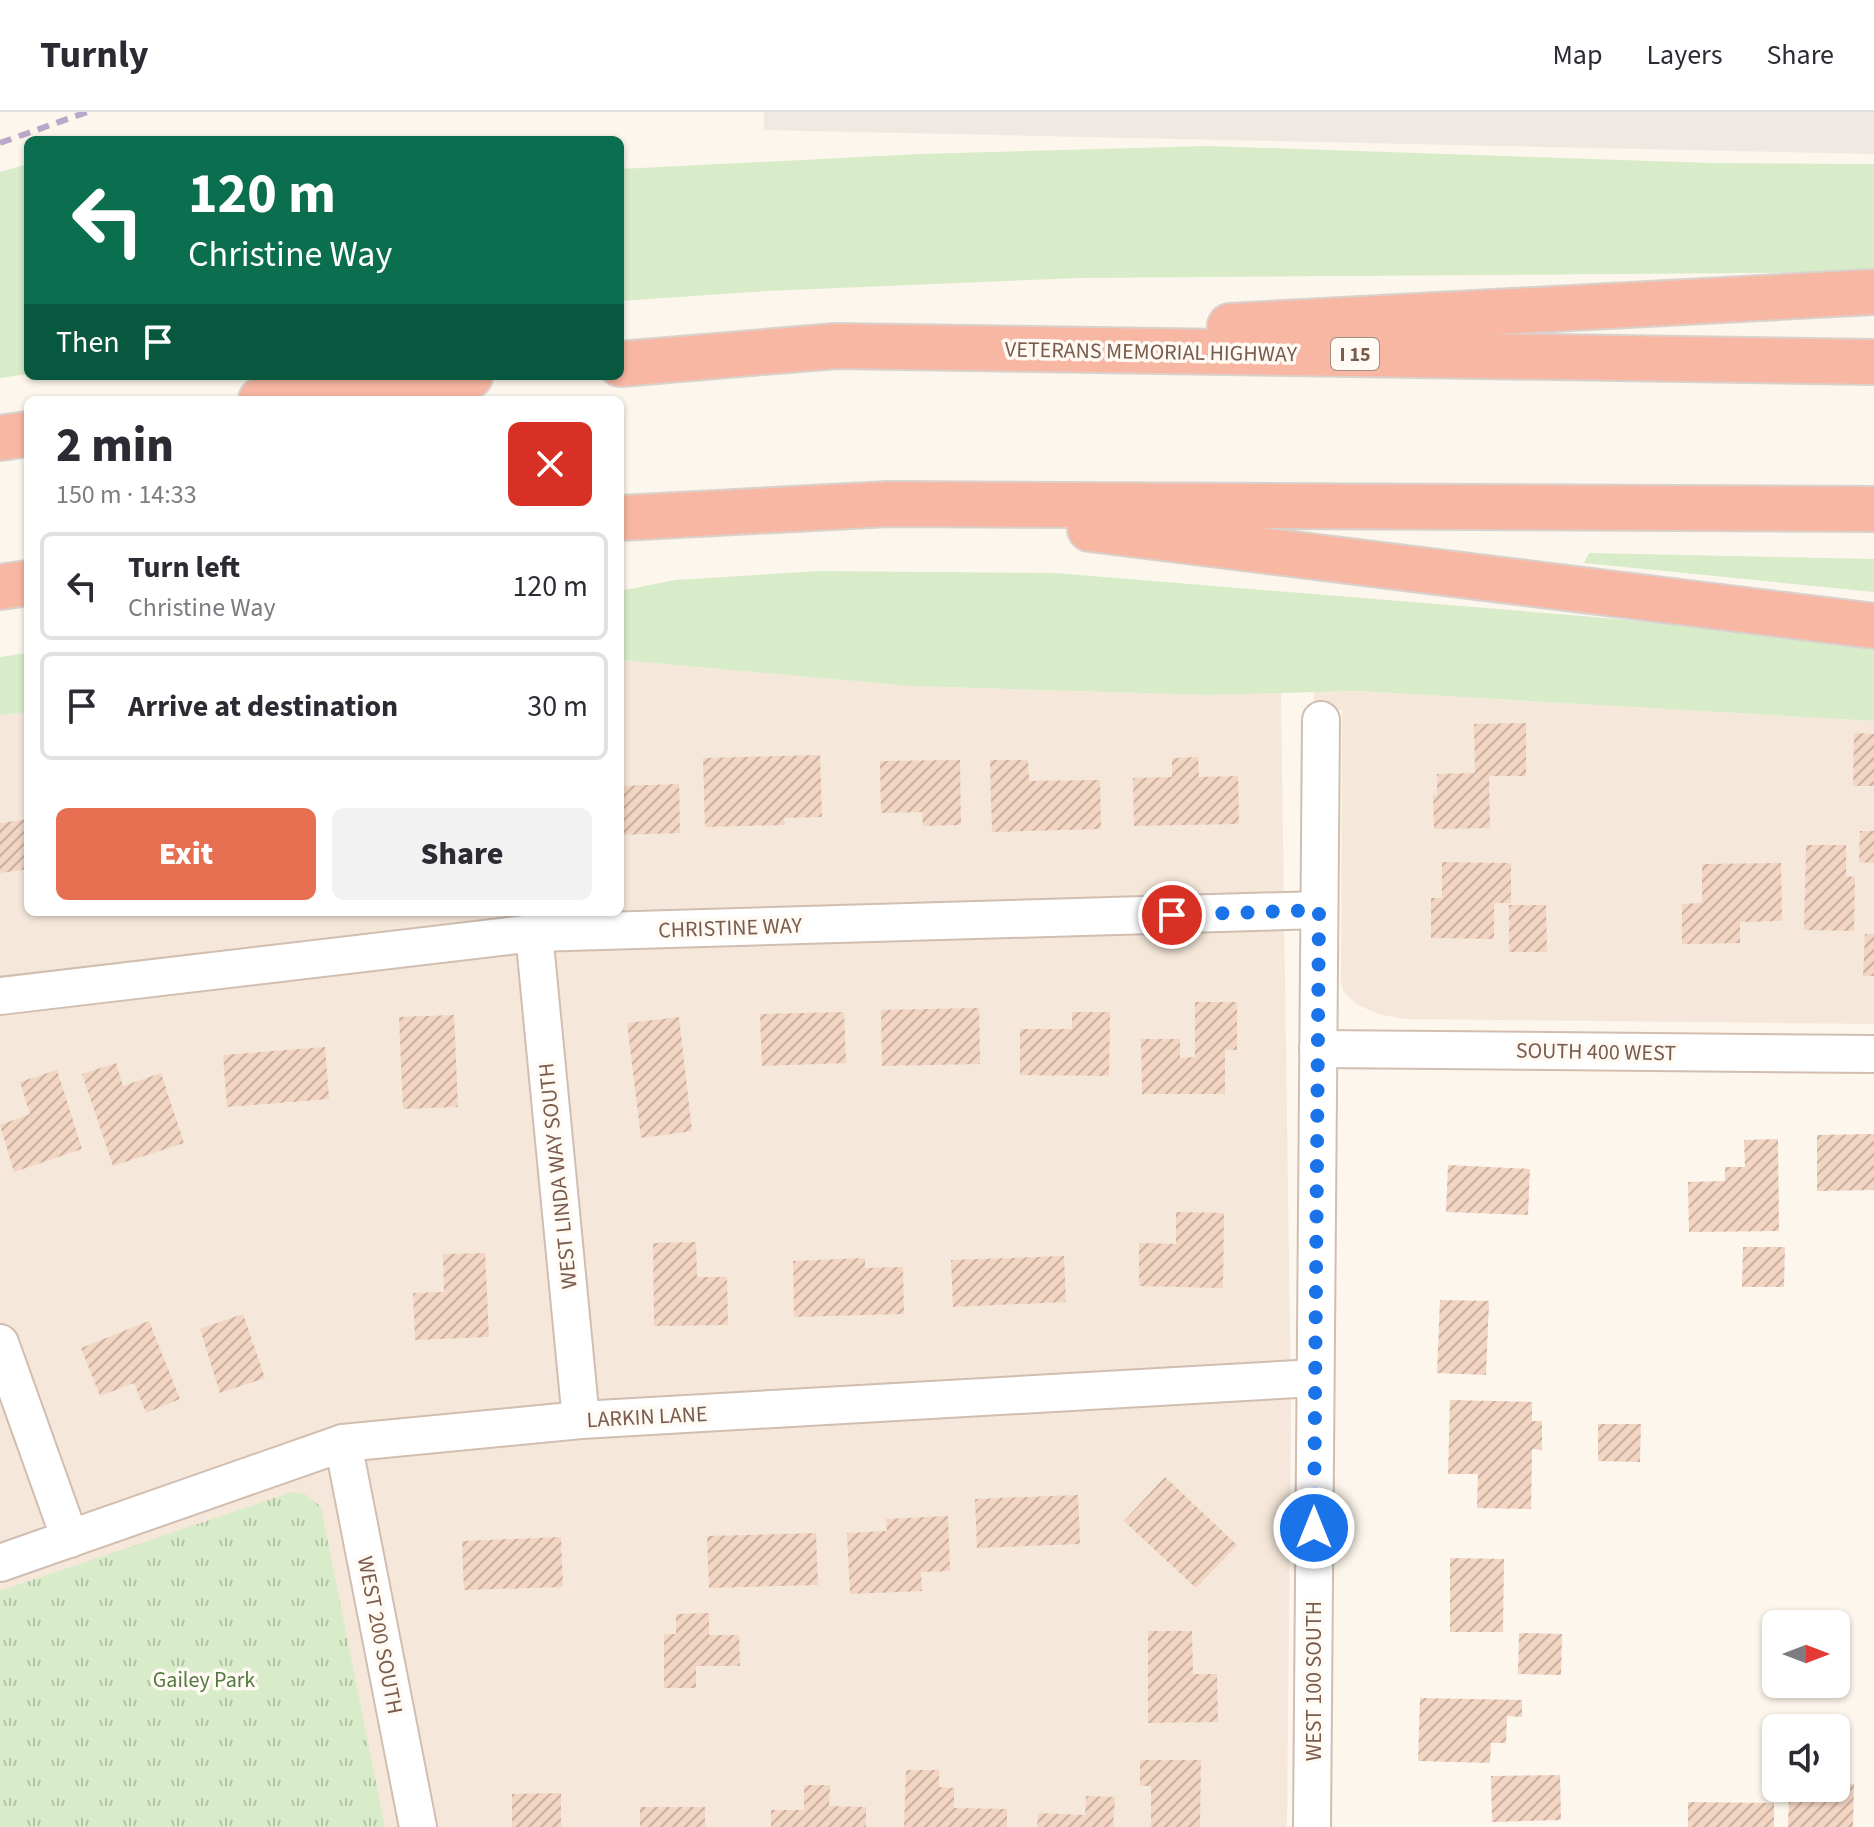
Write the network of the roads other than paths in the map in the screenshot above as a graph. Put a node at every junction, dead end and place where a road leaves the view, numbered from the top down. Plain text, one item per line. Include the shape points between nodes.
1 (1874, 292) edge
2 (836, 346) junction
3 (1874, 362) edge
4 (624, 364) edge
5 (422, 380) edge
6 (289, 396) edge
7 (24, 435) edge
8 (0, 438) edge
9 (889, 504) junction
10 (1874, 509) edge
11 (624, 518) edge
12 (24, 584) edge
13 (0, 587) edge
14 (1874, 626) edge
15 (1321, 720) dead end
16 (1319, 910) junction
17 (534, 933) junction
18 (0, 996) edge
19 (1318, 1049) junction
20 (1874, 1054) edge
21 (0, 1343) edge
22 (1315, 1378) junction
23 (581, 1420) junction
24 (343, 1443) junction
25 (70, 1539) junction
26 (0, 1563) edge
27 (418, 1827) edge
28 (1312, 1827) edge

1 - 2 highway
2 - 3 highway, VETERANS MEMORIAL HIGHWAY / I 15
2 - 4 highway, VETERANS MEMORIAL HIGHWAY / I 15
5 - 6 highway
7 - 8 highway
9 - 10 highway
9 - 11 highway
9 - 14 highway
12 - 13 highway
15 - 16 street, WEST 100 SOUTH
16 - 17 street, CHRISTINE WAY
16 - 19 street, WEST 100 SOUTH
17 - 18 street, CHRISTINE WAY
17 - 23 street, WEST LINDA WAY SOUTH
19 - 20 street, SOUTH 400 WEST
19 - 22 street, WEST 100 SOUTH
21 - 25 street
22 - 23 street, LARKIN LANE
22 - 28 street, WEST 100 SOUTH
23 - 24 street, LARKIN LANE
24 - 25 street, LARKIN LANE
24 - 27 street, WEST 200 SOUTH
25 - 26 street, LARKIN LANE

